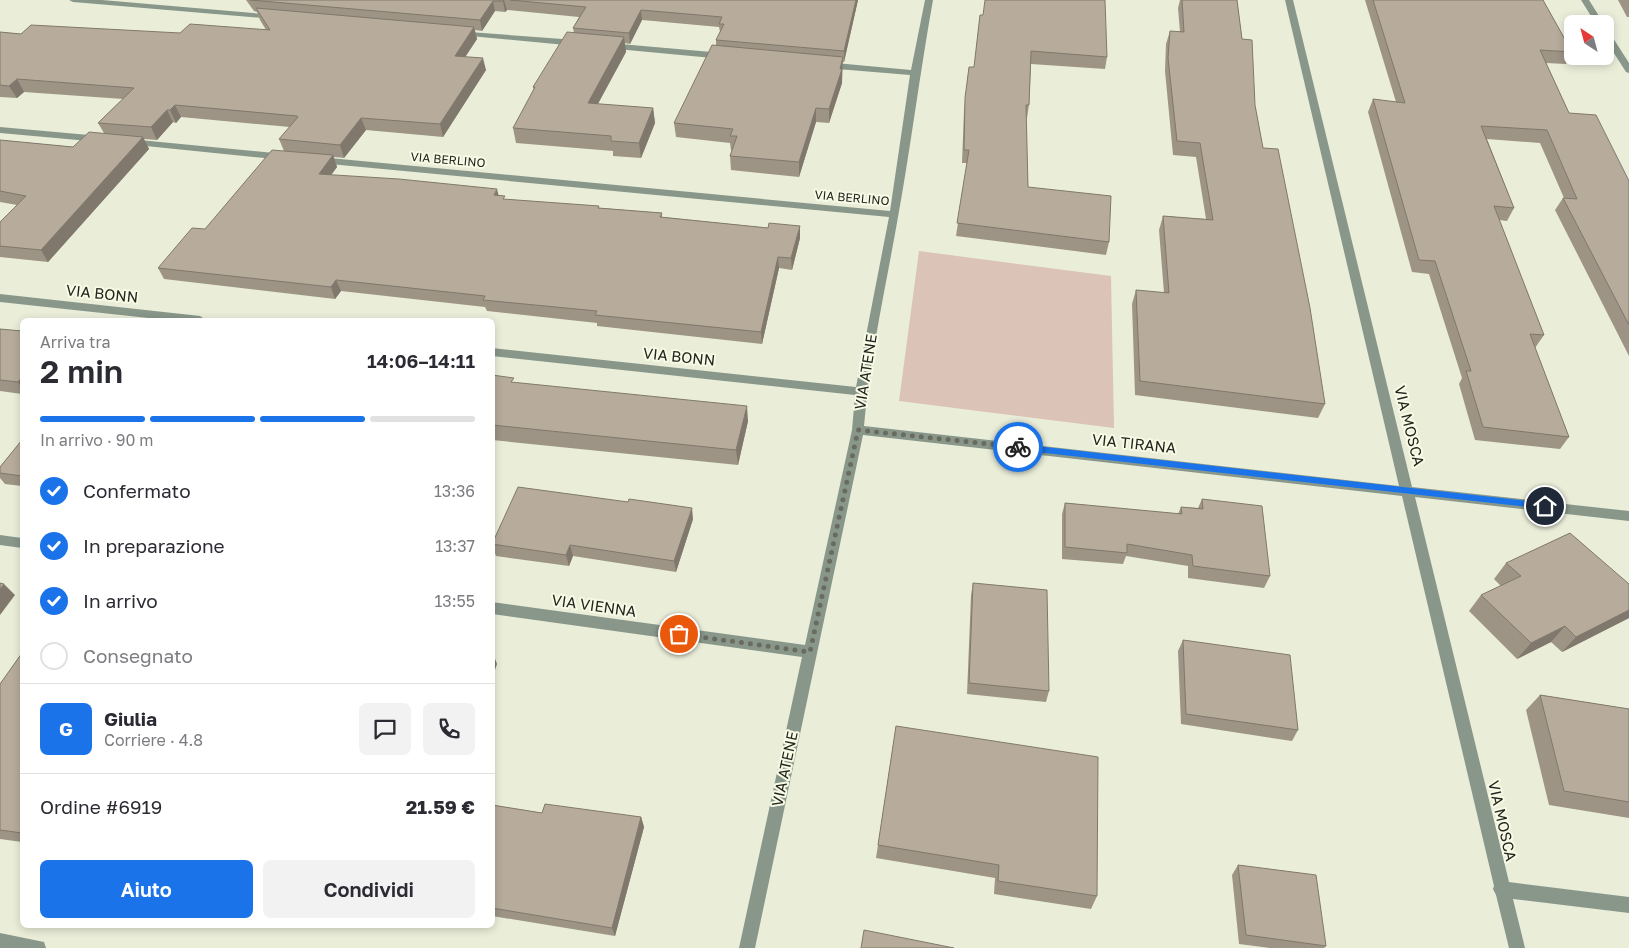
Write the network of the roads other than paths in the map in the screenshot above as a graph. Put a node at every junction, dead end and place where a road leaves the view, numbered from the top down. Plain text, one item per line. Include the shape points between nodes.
1 (73, 0) edge
2 (929, 0) edge
3 (1289, 0) edge
4 (1585, 0) edge
5 (1594, 15) edge
6 (281, 18) edge
7 (449, 32) edge
8 (588, 44) edge
9 (598, 45) edge
10 (1614, 46) edge
11 (736, 57) edge
12 (816, 64) edge
13 (1629, 70) edge
14 (915, 73) junction
15 (0, 130) edge
16 (894, 214) junction
17 (0, 298) edge
18 (182, 318) edge
19 (495, 352) edge
20 (861, 392) junction
21 (858, 430) junction
22 (1407, 490) junction
23 (1629, 516) edge
24 (0, 540) edge
25 (20, 543) edge
26 (495, 608) edge
27 (810, 652) junction
28 (1501, 889) junction
29 (1629, 905) edge
30 (0, 941) edge
31 (38, 948) edge
32 (748, 948) edge
33 (1517, 948) edge

1 - 6 street
2 - 14 street, VIA ATENE
3 - 22 street, VIA MOSCA
4 - 5 street
7 - 8 street
9 - 11 street
10 - 13 street
12 - 14 street
14 - 16 street, VIA ATENE
15 - 16 street, VIA BERLINO
16 - 20 street, VIA ATENE
17 - 18 street, VIA BONN
19 - 20 street, VIA BONN
20 - 21 street, VIA ATENE
21 - 22 street, VIA TIRANA
21 - 27 street, VIA ATENE
22 - 23 street, VIA TIRANA
22 - 28 street, VIA MOSCA
24 - 25 street
26 - 27 street, VIA VIENNA
27 - 32 street, VIA ATENE
28 - 29 street
28 - 33 street, VIA MOSCA
30 - 31 street

